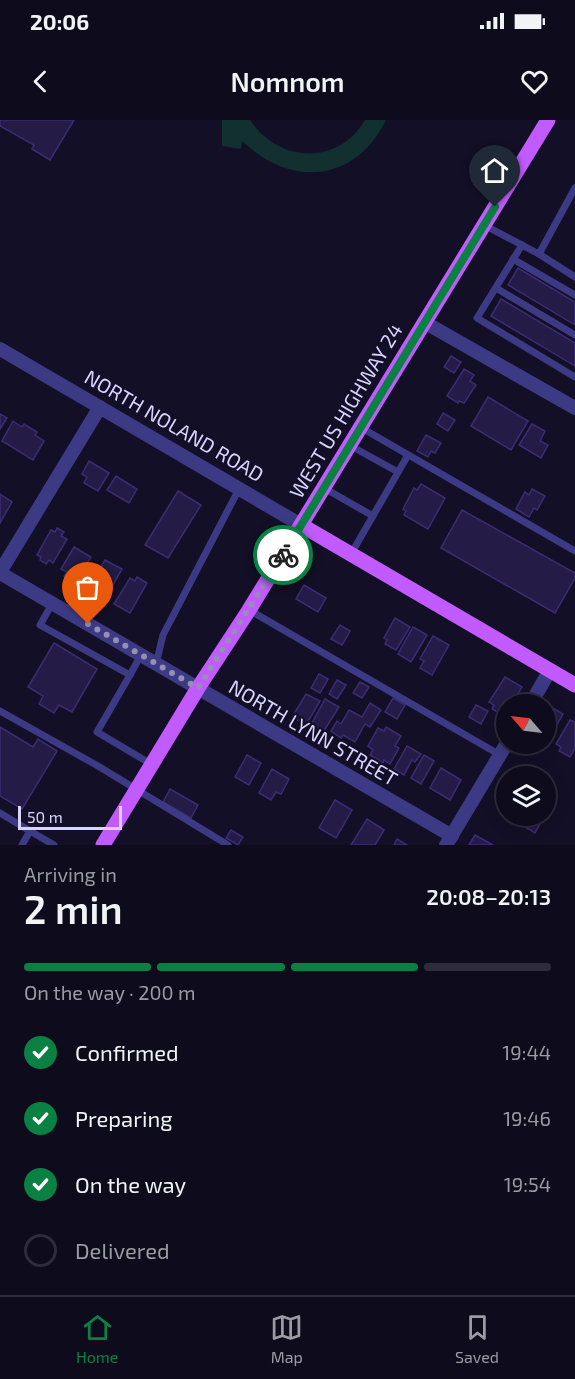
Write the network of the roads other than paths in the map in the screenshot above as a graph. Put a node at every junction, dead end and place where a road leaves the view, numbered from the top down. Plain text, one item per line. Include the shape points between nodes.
1 (548, 120) edge
2 (575, 188) edge
3 (484, 225) junction
4 (522, 245) junction
5 (539, 254) junction
6 (513, 259) junction
7 (575, 277) edge
8 (496, 288) junction
9 (575, 295) edge
10 (424, 322) junction
11 (575, 335) edge
12 (0, 349) edge
13 (575, 377) edge
14 (100, 407) junction
15 (575, 408) edge
16 (360, 427) junction
17 (349, 446) junction
18 (408, 455) junction
19 (398, 472) junction
20 (324, 488) junction
21 (239, 489) junction
22 (373, 516) junction
23 (301, 525) junction
24 (575, 551) edge
25 (351, 554) junction
26 (0, 573) edge
27 (52, 604) junction
28 (249, 610) junction
29 (141, 656) junction
30 (156, 664) junction
31 (550, 670) junction
32 (130, 675) junction
33 (575, 685) edge
34 (198, 688) junction
35 (536, 694) edge
36 (0, 711) edge
37 (496, 745) edge
38 (501, 754) edge
39 (151, 764) junction
40 (136, 790) junction
41 (0, 813) edge
42 (30, 831) junction
43 (449, 840) edge
44 (22, 845) edge
45 (54, 845) edge
46 (104, 845) edge
47 (228, 845) edge

1 - 3 main road, WEST US HIGHWAY 24
2 - 5 lane
3 - 4 lane
3 - 10 main road, WEST US HIGHWAY 24
4 - 5 lane
4 - 6 lane
5 - 7 lane
6 - 8 lane
6 - 9 lane
8 - 11 lane
8 - 13 lane via 477,318
10 - 15 street
10 - 16 main road, WEST US HIGHWAY 24
12 - 14 street, NORTH NOLAND ROAD
14 - 21 street, NORTH NOLAND ROAD
14 - 26 street
16 - 17 main road, WEST US HIGHWAY 24
16 - 18 lane
17 - 19 lane
17 - 20 main road, WEST US HIGHWAY 24
18 - 19 lane
18 - 24 lane
19 - 22 lane
20 - 22 lane
20 - 23 main road, WEST US HIGHWAY 24
21 - 23 street, NORTH NOLAND ROAD
21 - 30 lane via 164,635
22 - 25 lane
23 - 25 main road, NORTH NOLAND ROAD
23 - 28 main road, WEST US HIGHWAY 24
25 - 31 main road, NORTH NOLAND ROAD
26 - 27 street, NORTH LYNN STREET
27 - 29 street, NORTH LYNN STREET
27 - 32 lane via 40,625
28 - 34 main road, WEST US HIGHWAY 24
28 - 37 lane
29 - 30 street, NORTH LYNN STREET
29 - 32 lane
30 - 34 street, NORTH LYNN STREET
31 - 33 main road, NORTH NOLAND ROAD
31 - 35 street
32 - 39 lane via 97,732
34 - 39 main road, WEST US HIGHWAY 24
34 - 43 street, NORTH LYNN STREET
36 - 40 lane
38 - 43 street
39 - 40 main road, WEST US HIGHWAY 24
40 - 46 main road, WEST US HIGHWAY 24
40 - 47 lane
41 - 42 lane
42 - 44 lane
42 - 45 lane

